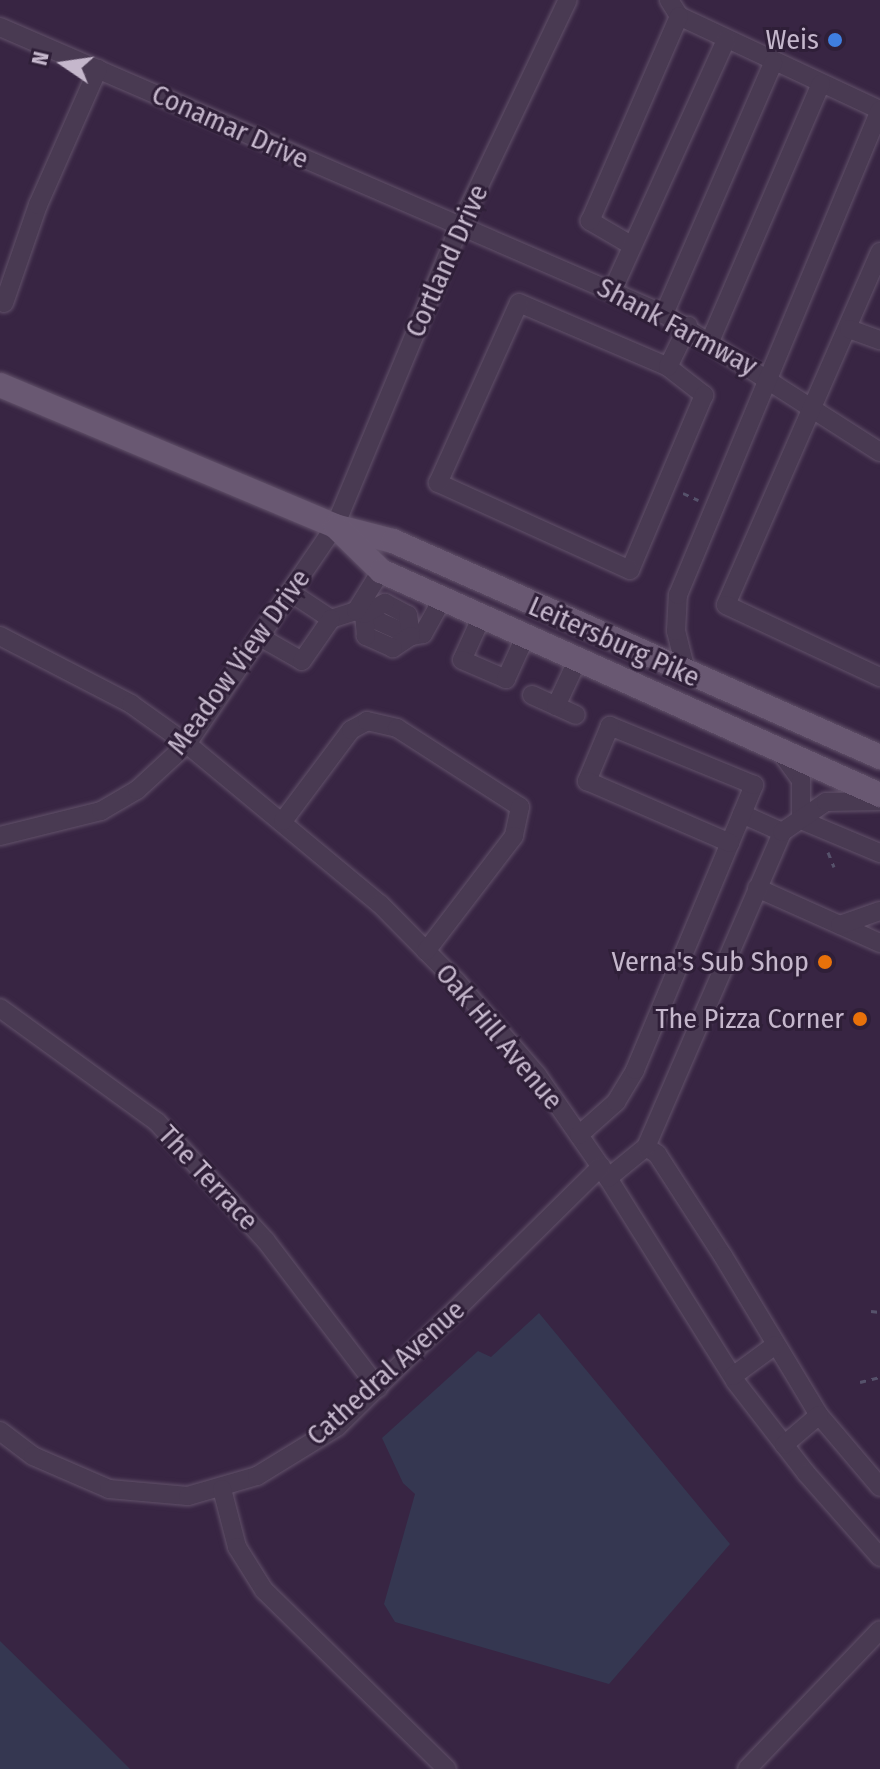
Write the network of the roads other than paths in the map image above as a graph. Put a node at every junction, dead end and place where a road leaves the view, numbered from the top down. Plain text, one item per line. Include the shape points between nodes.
1 (568, 0) edge
2 (669, 0) edge
3 (679, 16) junction
4 (0, 27) edge
5 (726, 40) junction
6 (773, 63) junction
7 (98, 69) junction
8 (821, 84) junction
9 (880, 110) edge
10 (460, 226) junction
11 (631, 245) junction
12 (880, 252) edge
13 (613, 289) junction
14 (4, 303) dead end
15 (664, 314) junction
16 (688, 326) junction
17 (849, 329) junction
18 (711, 339) junction
19 (880, 340) edge
20 (668, 367) junction
21 (772, 378) junction
22 (0, 385) edge
23 (812, 406) junction
24 (880, 452) edge
25 (335, 526) junction
26 (381, 571) junction
27 (290, 592) junction
28 (443, 598) junction
29 (360, 613) junction
30 (482, 616) junction
31 (331, 619) junction
32 (526, 635) junction
33 (0, 636) edge
34 (260, 637) junction
35 (578, 659) junction
36 (686, 671) junction
37 (880, 677) edge
38 (532, 695) dead end
39 (556, 706) junction
40 (576, 715) dead end
41 (187, 744) junction
42 (772, 745) junction
43 (880, 757) edge
44 (880, 795) edge
45 (880, 801) edge
46 (742, 814) junction
47 (801, 820) junction
48 (283, 821) junction
49 (782, 832) junction
50 (0, 836) edge
51 (730, 843) junction
52 (880, 853) edge
53 (757, 888) junction
54 (880, 911) edge
55 (840, 925) junction
56 (880, 943) edge
57 (426, 951) junction
58 (0, 1008) edge
59 (579, 1135) junction
60 (646, 1147) junction
61 (604, 1172) junction
62 (775, 1345) junction
63 (733, 1376) junction
64 (378, 1388) junction
65 (819, 1415) junction
66 (0, 1431) edge
67 (784, 1445) junction
68 (880, 1487) edge
69 (222, 1489) junction
70 (880, 1557) edge
71 (880, 1630) edge
72 (447, 1769) edge
73 (747, 1769) edge

1 - 10 street, Cortland Drive
2 - 3 street
3 - 5 street
3 - 11 street via 590,221
4 - 7 street, Conamar Drive
5 - 6 street
5 - 11 street
6 - 8 street
6 - 15 street
7 - 10 street, Conamar Drive
7 - 14 street via 38,205
8 - 9 street
8 - 18 street
9 - 21 street
10 - 13 street, Shank Farmway
10 - 25 street, Cortland Drive
11 - 13 street
12 - 17 street
13 - 15 street, Shank Farmway
15 - 16 street, Shank Farmway
16 - 18 street, Shank Farmway
16 - 20 street
17 - 19 street
17 - 23 street
18 - 21 street, Shank Farmway
20 - 20 street via 704,395 630,570 438,483 519,303
21 - 23 street, Shank Farmway
21 - 36 street via 678,595 676,631
22 - 25 main road, Leitersburg Pike
23 - 24 street, Shank Farmway
23 - 37 street via 726,605
25 - 26 main road, Leitersburg Pike
25 - 27 street, Meadow View Drive
25 - 36 main road, Leitersburg Pike via 393,541
26 - 28 main road, Leitersburg Pike
26 - 29 street
27 - 31 street
27 - 34 street, Meadow View Drive
28 - 29 street via 423,634 411,636
28 - 30 main road, Leitersburg Pike
29 - 31 street
30 - 32 main road, Leitersburg Pike
30 - 32 street via 462,660 506,679
31 - 34 street via 302,661
32 - 35 main road, Leitersburg Pike
33 - 41 street, Oak Hill Avenue via 131,704
34 - 41 street, Meadow View Drive
35 - 39 street
35 - 42 main road, Leitersburg Pike
36 - 43 main road, Leitersburg Pike
38 - 39 street
39 - 40 street
41 - 48 street, Oak Hill Avenue
41 - 50 street, Meadow View Drive via 137,790 101,811
42 - 44 main road, Leitersburg Pike
42 - 47 street via 799,775
45 - 47 street via 832,800
46 - 49 street
46 - 51 street
46 - 51 street via 754,785 610,726 587,781
47 - 49 street
47 - 52 street
48 - 57 street, Oak Hill Avenue
48 - 57 street via 351,730 367,721 397,728 520,807 514,836
49 - 53 street
51 - 59 street via 635,1070 616,1102
53 - 55 street
53 - 60 street
54 - 55 street
55 - 56 street
57 - 59 street, Oak Hill Avenue via 537,1075
58 - 64 street, The Terrace via 157,1122 266,1241
59 - 61 street, Oak Hill Avenue
60 - 61 street, Cathedral Avenue
60 - 62 street via 665,1167
61 - 63 street, Oak Hill Avenue
61 - 64 street, Cathedral Avenue
62 - 63 street
62 - 65 street
63 - 67 street, Oak Hill Avenue
64 - 69 street, Cathedral Avenue via 337,1427 288,1460
65 - 67 street
65 - 68 street
66 - 69 street, Cathedral Avenue via 33,1456 109,1489 188,1496
67 - 70 street, Oak Hill Avenue
69 - 72 street via 237,1547 264,1590
71 - 73 street

